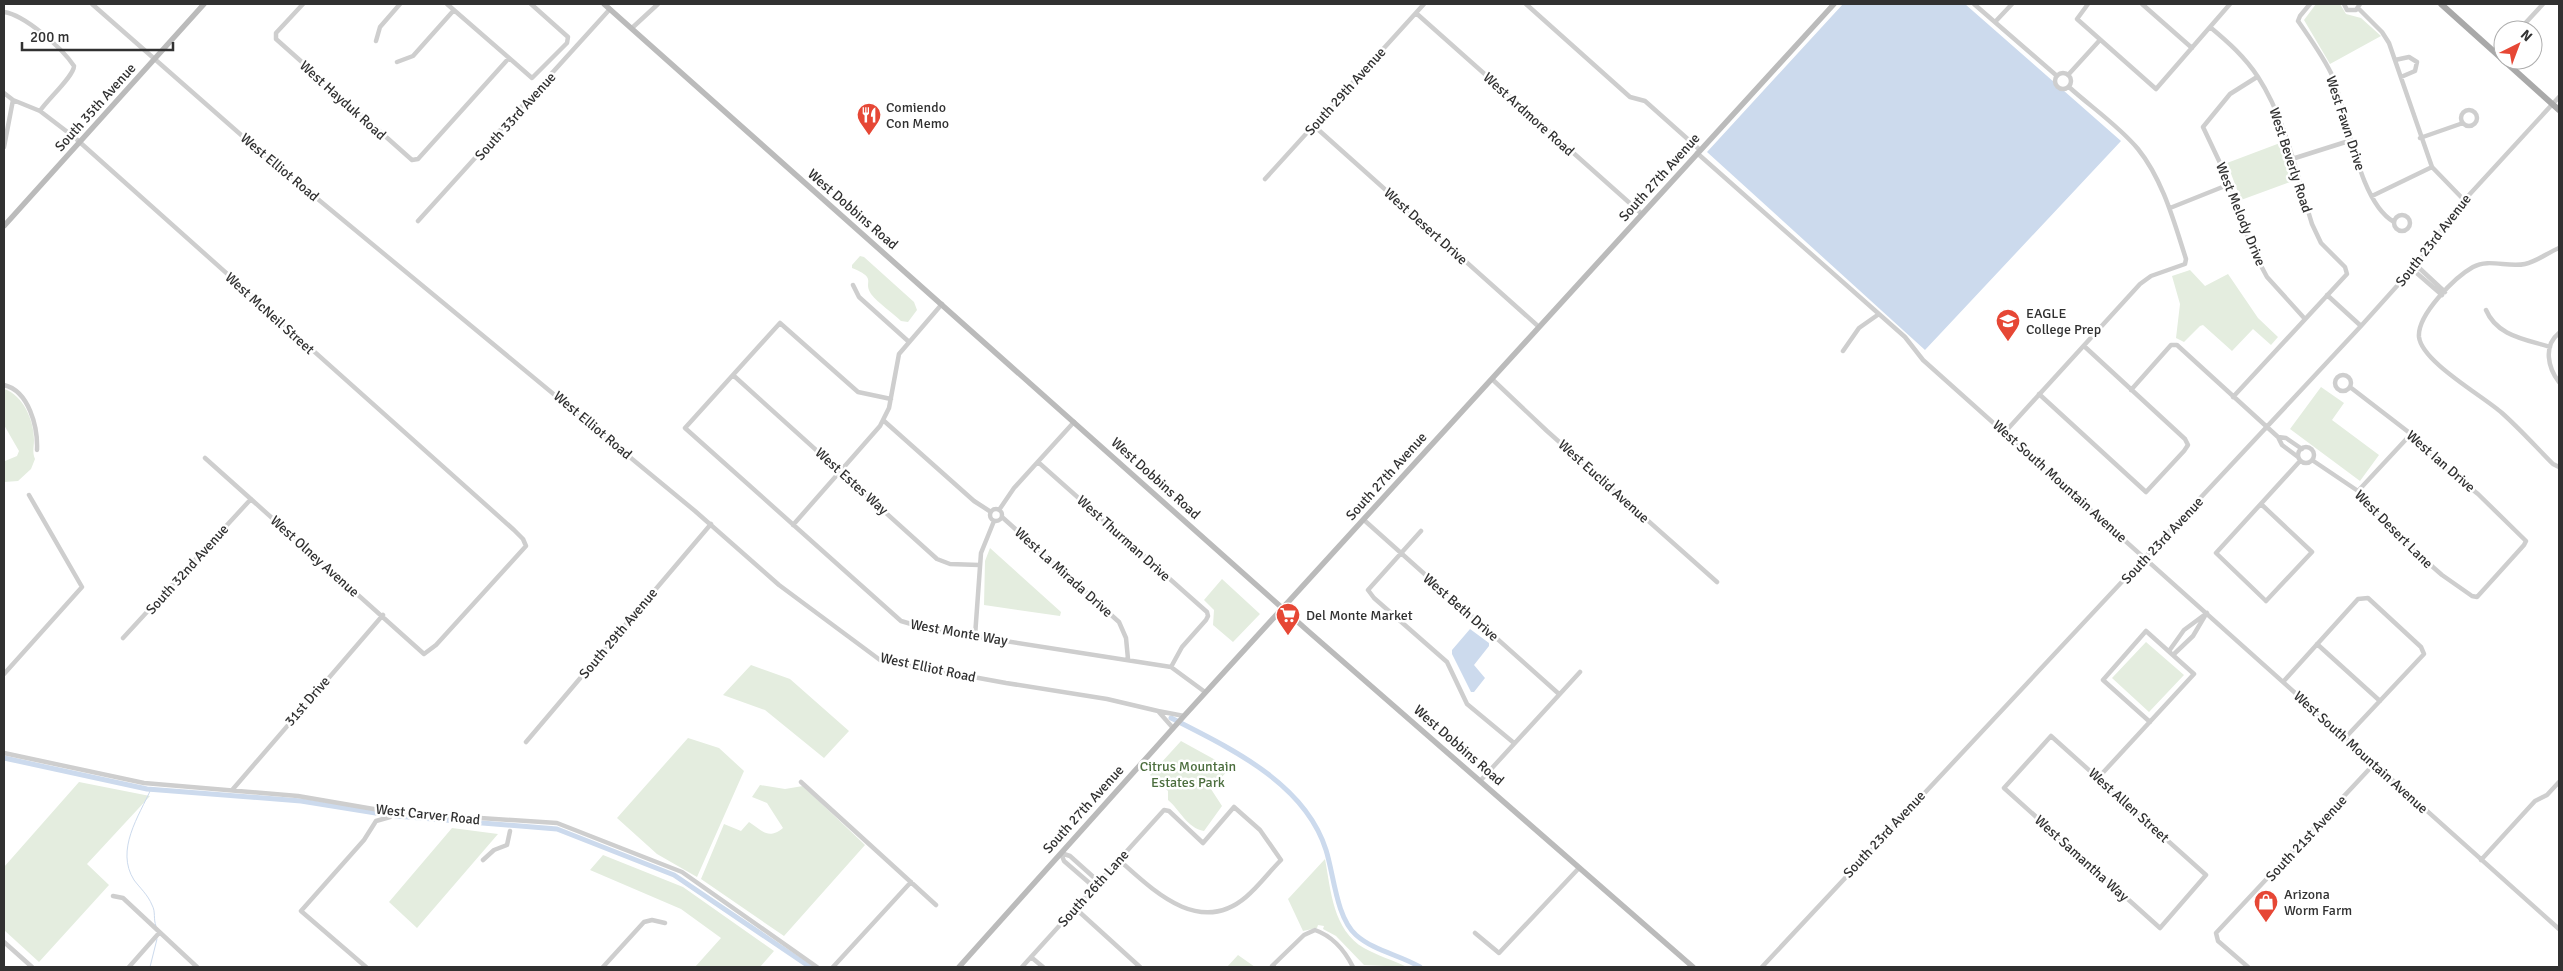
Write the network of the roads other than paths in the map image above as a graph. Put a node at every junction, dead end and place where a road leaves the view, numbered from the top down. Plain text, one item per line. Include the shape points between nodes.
1 (92, 4) edge
2 (204, 4) edge
3 (303, 4) edge
4 (400, 4) edge
5 (447, 4) edge
6 (532, 4) edge
7 (604, 4) edge
8 (658, 4) edge
9 (1424, 4) edge
10 (1526, 4) edge
11 (1834, 4) edge
12 (1974, 4) edge
13 (2012, 4) edge
14 (2088, 4) edge
15 (2142, 4) edge
16 (2229, 4) edge
17 (2310, 4) edge
18 (2344, 4) edge
19 (2441, 4) edge
20 (2542, 4) edge
21 (2359, 6) edge
22 (610, 9) junction
23 (454, 10) junction
24 (4, 12) edge
25 (1416, 13) junction
26 (2528, 20) edge
27 (1995, 22) junction
28 (2210, 26) junction
29 (632, 28) junction
30 (376, 41) dead end
31 (2099, 41) junction
32 (2192, 48) junction
33 (2493, 51) edge
34 (509, 58) junction
35 (154, 60) junction
36 (2395, 60) junction
37 (398, 62) dead end
38 (2514, 70) edge
39 (2068, 75) junction
40 (2057, 76) junction
41 (2257, 77) junction
42 (2401, 77) junction
43 (2069, 87) junction
44 (4, 93) edge
45 (2559, 97) edge
46 (13, 100) junction
47 (2553, 104) junction
48 (2559, 110) edge
49 (40, 111) junction
50 (2463, 123) dead end
51 (1313, 125) junction
52 (2420, 138) junction
53 (2352, 140) junction
54 (80, 142) junction
55 (4, 146) edge
56 (1698, 151) junction
57 (2292, 159) junction
58 (2432, 167) junction
59 (1265, 179) dead end
60 (2230, 184) junction
61 (2372, 196) junction
62 (2464, 200) junction
63 (2170, 208) junction
64 (1642, 214) junction
65 (418, 221) dead end
66 (2394, 222) dead end
67 (4, 226) edge
68 (2559, 248) edge
69 (2414, 267) junction
70 (853, 285) dead end
71 (2443, 294) junction
72 (2328, 295) junction
73 (942, 304) junction
74 (2486, 310) dead end
75 (1878, 314) junction
76 (2305, 319) junction
77 (2361, 326) junction
78 (1539, 327) junction
79 (2559, 333) edge
80 (908, 342) junction
81 (2084, 346) junction
82 (2550, 347) junction
83 (1843, 351) dead end
84 (733, 375) junction
85 (1492, 379) junction
86 (2559, 382) edge
87 (4, 385) edge
88 (2350, 387) dead end
89 (2131, 390) junction
90 (2039, 394) junction
91 (2234, 397) junction
92 (891, 399) junction
93 (883, 420) junction
94 (1074, 422) junction
95 (2266, 427) junction
96 (2005, 432) junction
97 (2411, 434) junction
98 (2278, 437) junction
99 (2292, 442) junction
100 (2287, 449) junction
101 (2302, 449) junction
102 (37, 450) dead end
103 (205, 458) dead end
104 (2299, 459) junction
105 (2312, 460) junction
106 (1038, 462) junction
107 (2559, 467) edge
108 (841, 472) junction
109 (2358, 492) junction
110 (29, 495) dead end
111 (251, 499) junction
112 (2261, 504) junction
113 (999, 510) junction
114 (991, 512) junction
115 (1002, 517) junction
116 (994, 520) junction
117 (1364, 520) junction
118 (711, 524) junction
119 (793, 525) junction
120 (1421, 531) dead end
121 (1400, 554) junction
122 (2146, 558) junction
123 (980, 565) junction
124 (1717, 582) dead end
125 (2477, 597) joint
126 (1283, 608) junction
127 (2207, 613) junction
128 (383, 615) junction
129 (975, 636) junction
130 (124, 638) dead end
131 (2317, 644) junction
132 (2169, 651) junction
133 (424, 654) joint
134 (2173, 654) junction
135 (1128, 660) junction
136 (1171, 667) junction
137 (1580, 672) dead end
138 (4, 674) edge
139 (2283, 682) junction
140 (1206, 692) junction
141 (1559, 694) junction
142 (2380, 701) junction
143 (1158, 711) junction
144 (1183, 717) junction
145 (2150, 722) junction
146 (1175, 726) junction
147 (2345, 738) junction
148 (526, 742) dead end
149 (1514, 743) junction
150 (4, 753) edge
151 (2374, 764) junction
152 (2098, 778) junction
153 (1481, 780) junction
154 (801, 782) dead end
155 (2559, 782) edge
156 (2004, 788) joint
157 (233, 789) junction
158 (2557, 789) edge
159 (390, 817) dead end
160 (510, 831) dead end
161 (1060, 853) junction
162 (483, 860) dead end
163 (1119, 860) junction
164 (2481, 860) junction
165 (1578, 868) junction
166 (911, 882) junction
167 (1098, 882) junction
168 (1094, 887) junction
169 (113, 896) dead end
170 (936, 905) dead end
171 (1075, 908) junction
172 (665, 923) dead end
173 (2160, 928) joint
174 (2559, 930) edge
175 (1475, 932) dead end
176 (159, 933) junction
177 (4, 942) edge
178 (1031, 957) junction
179 (1273, 966) edge
180 (32, 967) edge
181 (129, 967) edge
182 (197, 967) edge
183 (366, 967) edge
184 (603, 967) edge
185 (817, 967) edge
186 (833, 967) edge
187 (959, 967) edge
188 (1022, 967) edge
189 (1043, 967) edge
190 (1140, 967) edge
191 (1353, 967) edge
192 (1693, 967) edge
193 (1762, 967) edge
194 (2248, 967) edge

1 - 35 street, West Elliot Road
2 - 35 street, South 35th Avenue
3 - 34 street, West Hayduk Road via 275,36 278,41 414,161
4 - 30 street via 380,26
5 - 23 street
6 - 34 street via 568,37 566,43 532,78
7 - 22 street, West Dobbins Road
8 - 29 street
9 - 25 street, South 29th Avenue
10 - 56 street, West South Mountain Avenue via 1630,97 1645,101
11 - 56 street, South 27th Avenue
12 - 27 street
13 - 27 street
14 - 31 street via 2077,19
15 - 32 street
16 - 28 street
17 - 53 street, West Fawn Drive via 2298,21 2331,74
18 - 21 street via 2349,11
19 - 33 main road
20 - 26 street
21 - 36 street via 2382,32
22 - 29 street, West Dobbins Road
22 - 65 street, South 33rd Avenue
23 - 34 street
23 - 37 street via 413,56
24 - 49 street via 20,17 34,27 71,61 74,70
25 - 51 street, South 29th Avenue
25 - 64 street, West Ardmore Road
27 - 40 street
28 - 32 street
28 - 41 street, West Beverly Road via 2238,51
29 - 73 street, West Dobbins Road
31 - 32 street via 2156,89
31 - 39 street
35 - 54 street, South 35th Avenue
35 - 118 street, West Elliot Road
36 - 42 street
36 - 42 street via 2409,57 2417,62 2415,71
38 - 47 main road
39 - 40 street
39 - 43 street via 2071,80
40 - 43 street via 2055,83 2059,88
41 - 57 street, West Beverly Road via 2273,105
41 - 60 street, West Melody Drive via 2230,94 2203,127
42 - 52 street
43 - 63 street via 2137,148
44 - 46 street, West McNeil Street
45 - 47 street, South 23rd Avenue
46 - 49 street, West McNeil Street
46 - 55 street
47 - 48 main road
47 - 62 street, South 23rd Avenue
49 - 54 street, West McNeil Street
50 - 52 street
51 - 59 street, South 29th Avenue
51 - 78 street, West Desert Drive
52 - 58 street
53 - 57 street
53 - 61 street, West Fawn Drive
54 - 67 street, South 35th Avenue
54 - 133 street, West McNeil Street via 524,539 526,546
56 - 64 street, South 27th Avenue
56 - 75 street, West South Mountain Avenue
57 - 72 street, West Beverly Road via 2321,243 2345,267 2347,274
58 - 61 street
58 - 62 street
60 - 63 street
60 - 76 street, West Melody Drive via 2251,247 2267,277
61 - 66 street, West Fawn Drive
62 - 69 street, South 23rd Avenue
63 - 81 street via 2185,264 2145,280
64 - 78 street, South 27th Avenue
68 - 71 street via 2524,264 2485,263 2473,266
69 - 71 street
69 - 77 street, South 23rd Avenue
70 - 80 street via 859,297
71 - 107 street via 2420,324 2419,338 2424,349
72 - 76 street
72 - 77 street
73 - 80 street
73 - 94 street, West Dobbins Road
74 - 82 street via 2496,327 2508,334
75 - 83 street via 1859,328
75 - 96 street, West South Mountain Avenue
76 - 91 street
77 - 95 street, South 23rd Avenue
78 - 85 street, South 27th Avenue
79 - 82 street
80 - 92 street via 896,364
81 - 89 street
81 - 90 street
82 - 86 street via 2551,371
84 - 92 street via 780,323 858,392
84 - 108 street, West Estes Way
84 - 119 street, West Monte Way via 685,428
85 - 117 street, South 27th Avenue
85 - 124 street, West Euclid Avenue
87 - 102 street via 18,392 25,402 34,423
88 - 97 street, West Ian Drive
89 - 90 street via 2188,445 2146,492
89 - 91 street via 2171,345 2177,344
90 - 96 street
91 - 95 street
92 - 93 street
93 - 108 street
93 - 114 street via 974,501
94 - 106 street
94 - 126 street, West Dobbins Road
95 - 98 street
95 - 122 street, South 23rd Avenue
96 - 122 street, West South Mountain Avenue
97 - 109 street
97 - 125 street, West Ian Drive via 2526,541
98 - 99 street
98 - 100 street
99 - 100 street
99 - 101 street
100 - 104 street
101 - 104 street
101 - 105 street via 2311,450
103 - 111 street, West Olney Avenue
104 - 105 street via 2307,463
104 - 112 street
105 - 109 street, West Desert Lane
106 - 113 street
106 - 136 street, West Thurman Drive via 1208,616 1182,647
108 - 119 street
108 - 123 street, West Estes Way via 937,559 950,564
109 - 125 street, West Desert Lane via 2410,547 2442,575
110 - 138 street via 82,587
111 - 128 street, West Olney Avenue
111 - 130 street, South 32nd Avenue
112 - 112 street via 2312,552 2266,601 2216,553
113 - 114 street
113 - 115 street
114 - 116 street
115 - 116 street
115 - 135 street, West La Mirada Drive via 1118,622 1126,638
116 - 123 street via 982,547
117 - 121 street, West Beth Drive
117 - 126 street, South 27th Avenue
118 - 143 street, West Elliot Road via 791,595 880,660 1107,699
118 - 148 street, South 29th Avenue
119 - 129 street, West Monte Way via 901,621 915,627
120 - 121 street
121 - 141 street, West Beth Drive
121 - 149 street via 1368,590 1447,662 1467,704
122 - 127 street, West South Mountain Avenue
122 - 193 street, South 23rd Avenue via 1940,778 1931,783
123 - 129 street
126 - 140 street, South 27th Avenue
126 - 153 street, West Dobbins Road
127 - 132 street via 2184,630
127 - 134 street via 2193,636
127 - 139 street, West South Mountain Avenue
128 - 133 street, West Olney Avenue
128 - 157 street, 31st Drive
129 - 135 street, West Monte Way
131 - 139 street
131 - 142 street
131 - 142 street via 2358,599 2368,598 2421,647 2424,654
132 - 134 street
132 - 145 street via 2146,631 2103,680
134 - 145 street via 2194,674
135 - 136 street, West Monte Way
136 - 140 street, West Monte Way
137 - 141 street
139 - 147 street, West South Mountain Avenue
140 - 144 street, South 27th Avenue
141 - 149 street
142 - 147 street
143 - 144 street, West Elliot Road
143 - 146 street
144 - 146 street, South 27th Avenue
145 - 152 street
146 - 161 street, South 27th Avenue
147 - 151 street, West South Mountain Avenue
149 - 153 street
150 - 157 street, West Carver Road via 144,783
151 - 164 street, West South Mountain Avenue
151 - 194 street, South 21st Avenue via 2216,933 2218,941
152 - 156 street, West Allen Street via 2051,736
152 - 173 street, West Allen Street via 2206,875
153 - 165 street, West Dobbins Road
154 - 166 street
155 - 158 street
156 - 173 street, West Samantha Way
157 - 185 street, West Carver Road via 391,812 557,823 682,872
158 - 164 street via 2535,801
159 - 183 street via 376,821 364,840 301,911
160 - 162 street via 507,845 494,850
161 - 167 street via 1070,856
161 - 168 street via 1064,861
161 - 187 street, South 27th Avenue
163 - 163 street, South 26th Lane via 1172,904 1209,912 1245,898 1280,860 1260,830 1234,807 1204,843 1164,810
163 - 167 street, South 26th Lane
164 - 174 street, West South Mountain Avenue
165 - 175 street via 1499,953
165 - 192 street, West Dobbins Road
166 - 170 street
166 - 186 street
167 - 168 street, South 26th Lane
168 - 171 street, South 26th Lane
169 - 176 street via 123,898
171 - 178 street, South 26th Lane
171 - 190 street
172 - 184 street via 644,922
176 - 181 street
176 - 182 street
177 - 180 street
178 - 188 street, South 26th Lane
178 - 189 street
179 - 191 street via 1304,935 1315,930 1326,935

